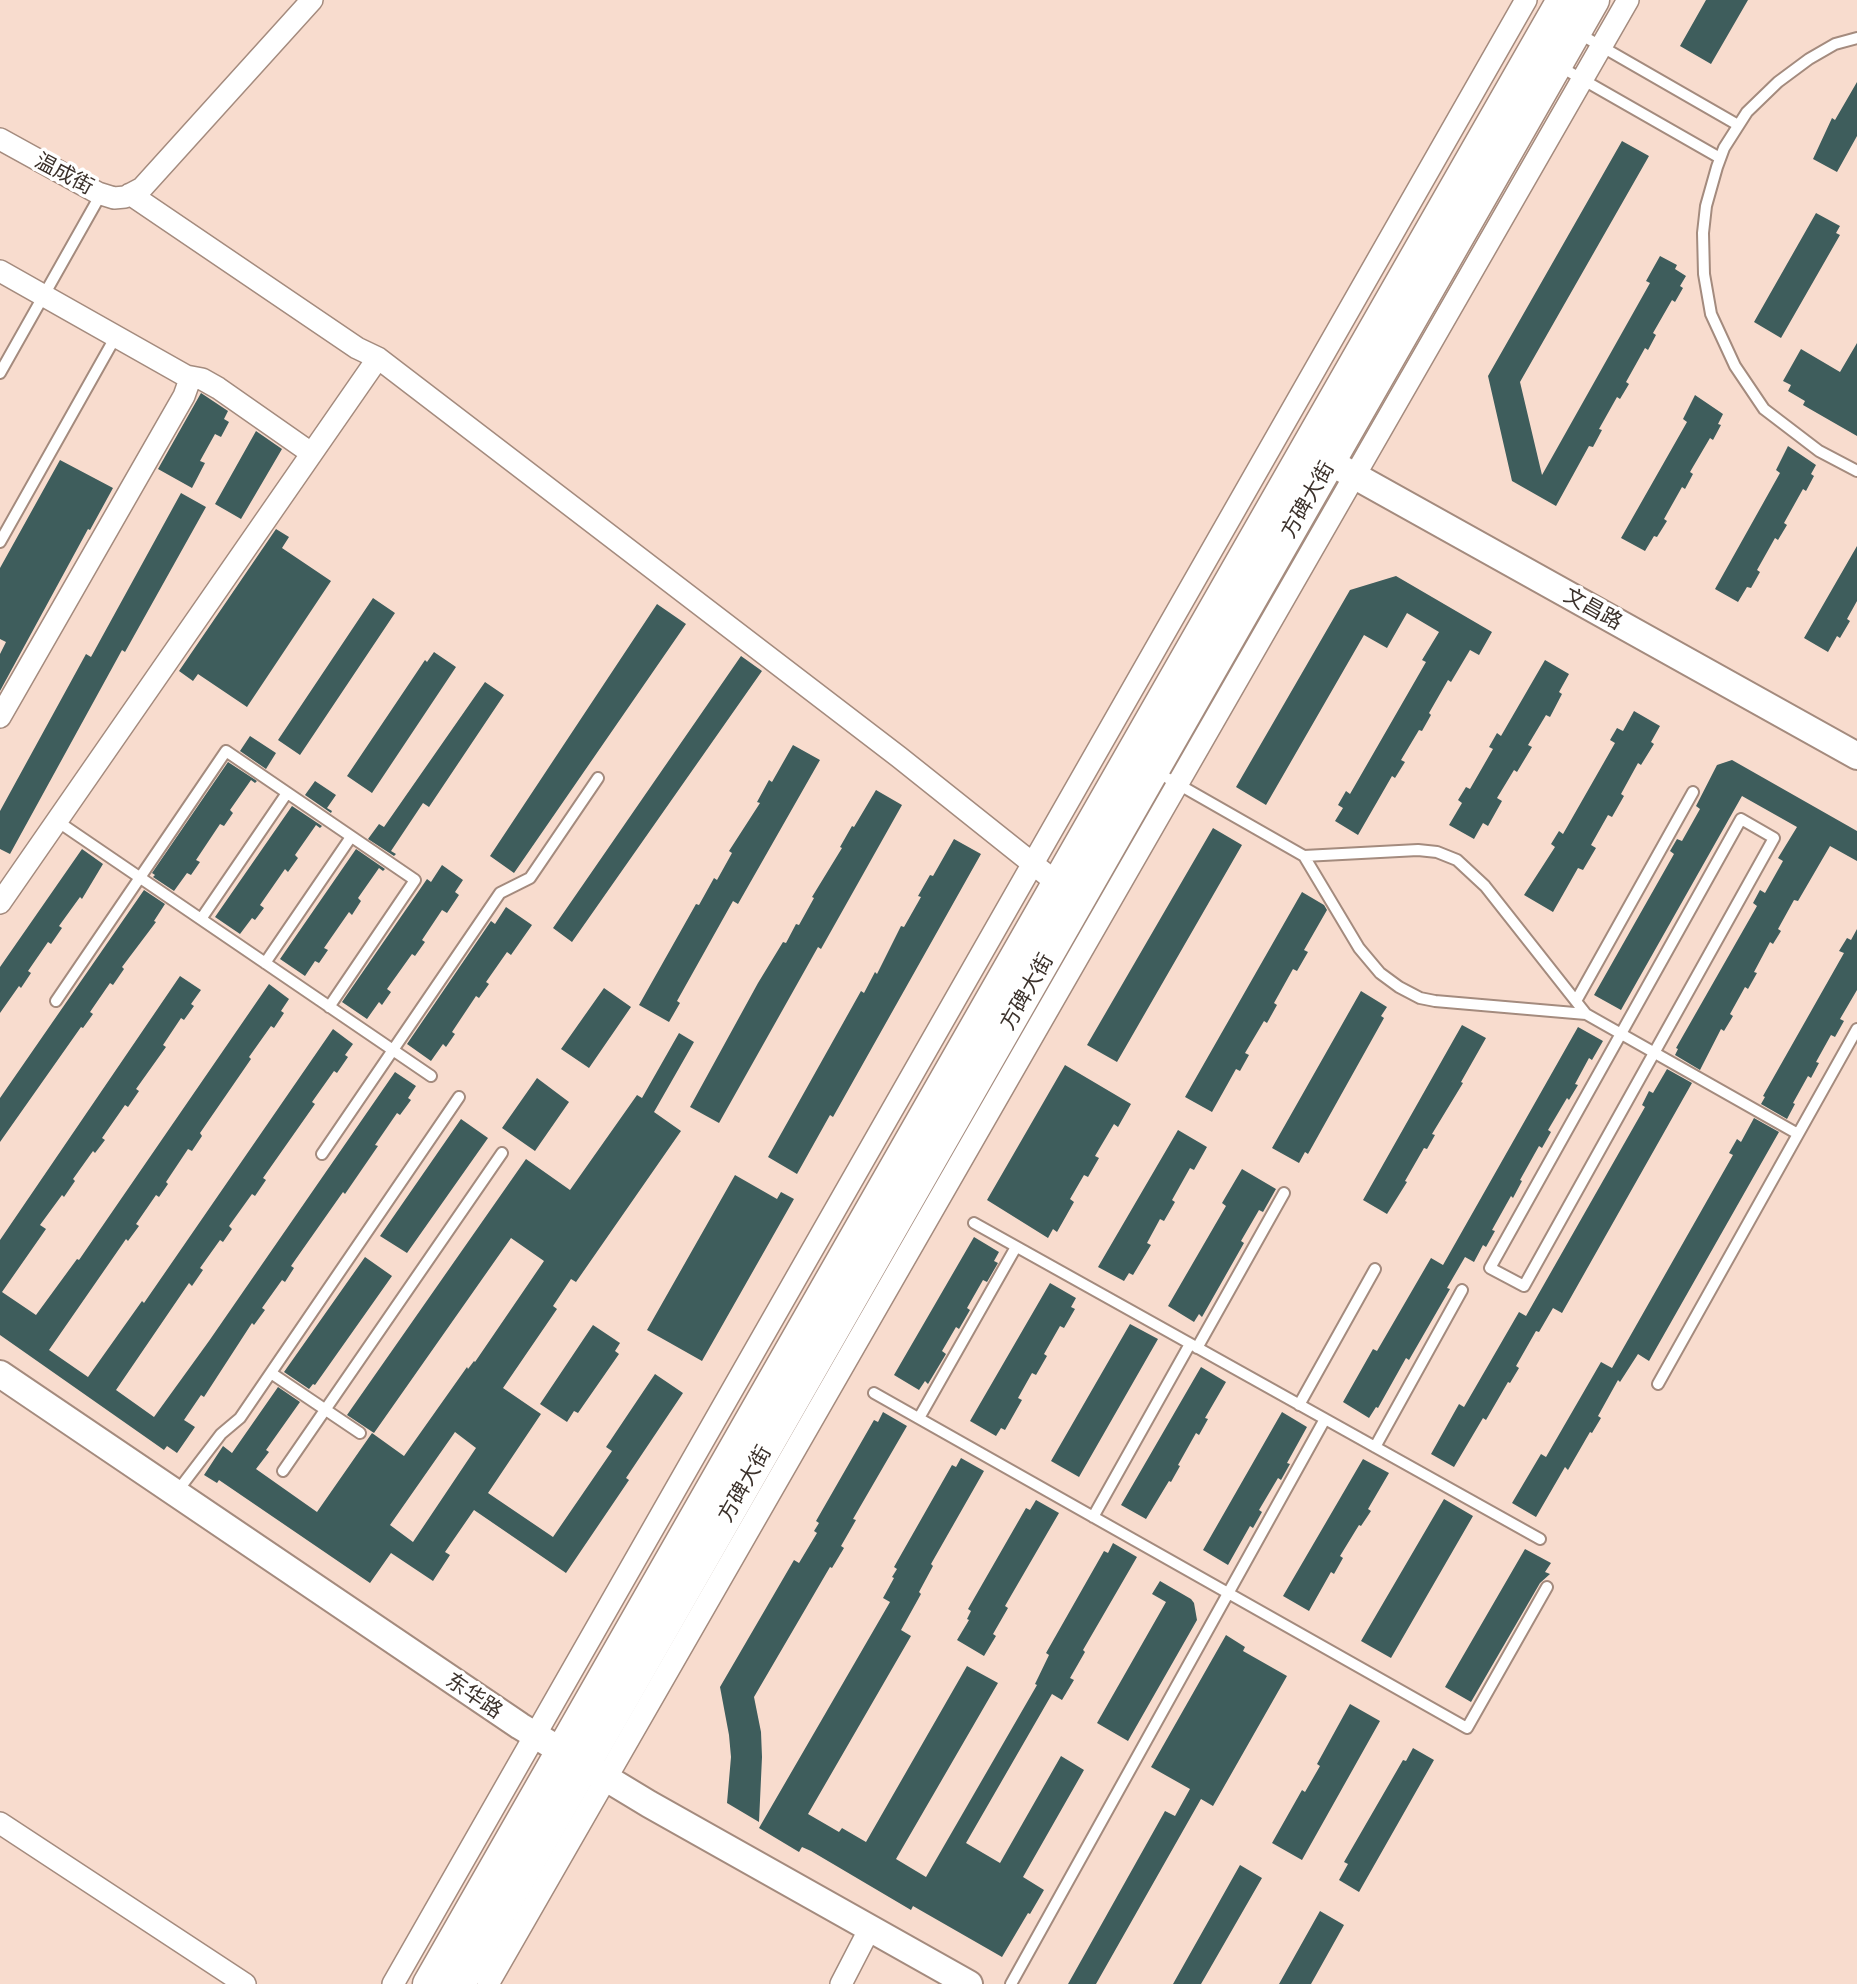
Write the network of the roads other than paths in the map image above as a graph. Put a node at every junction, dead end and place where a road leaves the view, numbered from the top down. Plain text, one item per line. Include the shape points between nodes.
1 (312, 0) edge
2 (1526, 0) edge
3 (1562, 0) edge
4 (1594, 0) edge
5 (1628, 0) edge
6 (1857, 38) edge
7 (1588, 39) junction
8 (1557, 65) junction
9 (1583, 80) junction
10 (1738, 125) junction
11 (0, 139) edge
12 (1720, 158) junction
13 (101, 194) junction
14 (130, 194) junction
15 (0, 271) edge
16 (43, 296) junction
17 (116, 337) junction
18 (378, 358) junction
19 (0, 373) edge
20 (186, 376) junction
21 (311, 453) junction
22 (1342, 469) junction
23 (1857, 471) edge
24 (0, 542) edge
25 (0, 718) edge
26 (1857, 756) edge
27 (1166, 777) junction
28 (598, 778) dead end
29 (1693, 792) dead end
30 (287, 793) junction
31 (57, 821) junction
32 (351, 836) junction
33 (1304, 856) junction
34 (1033, 864) junction
35 (140, 878) junction
36 (1057, 883) junction
37 (0, 904) edge
38 (201, 919) junction
39 (265, 963) junction
40 (56, 1001) dead end
41 (1576, 1001) junction
42 (329, 1007) junction
43 (1587, 1014) junction
44 (1857, 1029) edge
45 (1621, 1034) junction
46 (393, 1050) junction
47 (1654, 1053) junction
48 (431, 1076) dead end
49 (458, 1097) dead end
50 (1798, 1134) junction
51 (502, 1153) dead end
52 (322, 1154) dead end
53 (1284, 1193) dead end
54 (974, 1223) dead end
55 (1016, 1247) junction
56 (1375, 1269) dead end
57 (1462, 1290) dead end
58 (1194, 1346) junction
59 (271, 1373) junction
60 (0, 1374) edge
61 (1658, 1384) dead end
62 (874, 1393) dead end
63 (1299, 1405) junction
64 (325, 1409) junction
65 (919, 1418) junction
66 (1325, 1419) junction
67 (360, 1433) dead end
68 (1375, 1447) junction
69 (283, 1471) dead end
70 (176, 1493) junction
71 (1093, 1517) junction
72 (1540, 1539) dead end
73 (1547, 1587) dead end
74 (1228, 1594) junction
75 (535, 1735) junction
76 (584, 1765) junction
77 (0, 1823) edge
78 (870, 1928) junction
79 (245, 1984) edge
80 (393, 1984) edge
81 (428, 1984) edge
82 (460, 1984) edge
83 (488, 1984) edge
84 (841, 1984) edge
85 (969, 1984) edge
86 (1011, 1984) edge

1 - 14 street via 142,188
2 - 34 street
3 - 36 main road, 方碑大街
4 - 7 main road, 方碑大街
5 - 7 street
6 - 10 lane via 1835,44 1794,69 1762,96
7 - 8 main road, 方碑大街
7 - 9 street
7 - 10 lane
8 - 9 lane
8 - 22 main road, 方碑大街
9 - 12 lane
9 - 22 street
10 - 12 lane
11 - 13 street, 温成街
12 - 23 lane via 1703,233 1706,294 1718,333 1764,409 1819,451
13 - 14 street, 温成街 via 114,198
13 - 16 lane
14 - 18 street
15 - 16 street
16 - 17 street
16 - 19 lane
17 - 20 street
17 - 24 lane
18 - 21 street
18 - 34 street
20 - 21 street via 218,388
20 - 25 street via 189,382 184,396
21 - 31 street
22 - 26 street, 文昌路
22 - 27 main road, 方碑大街
27 - 33 lane
27 - 76 main road, 方碑大街
28 - 46 lane via 530,878 500,893
29 - 41 lane
30 - 32 lane
30 - 35 lane via 226,751
30 - 38 lane
31 - 35 lane
31 - 37 street
32 - 39 lane
32 - 42 lane via 415,880
33 - 41 lane via 1418,850 1457,860 1485,886
33 - 43 lane via 1359,948 1399,987 1435,1001
34 - 36 street
34 - 75 street
35 - 38 lane
35 - 40 lane
36 - 76 main road, 方碑大街
38 - 39 lane
39 - 42 lane
41 - 43 lane
42 - 46 lane
43 - 45 lane
44 - 50 lane
45 - 47 lane
45 - 47 lane via 1741,819 1774,838
45 - 47 lane via 1490,1268 1524,1286
46 - 48 lane
46 - 52 lane
47 - 50 lane
49 - 59 lane
50 - 61 lane
51 - 64 lane
53 - 58 lane
54 - 55 lane
55 - 58 lane
55 - 65 lane
56 - 63 lane
57 - 68 lane
58 - 63 lane
58 - 71 lane
59 - 64 lane
59 - 70 lane via 240,1418 221,1434
60 - 70 street, 东华路
62 - 65 lane
63 - 66 lane
64 - 67 lane
64 - 69 lane
65 - 71 lane
66 - 68 lane
66 - 74 lane
68 - 72 lane
70 - 75 street, 东华路
71 - 74 lane
73 - 74 lane via 1467,1728
74 - 86 lane
75 - 76 street, 东华路
75 - 80 street
76 - 78 street, 东华路
76 - 81 main road, 方碑大街
76 - 82 main road, 方碑大街
76 - 83 street
77 - 79 street
78 - 84 street
78 - 85 street, 东华路

